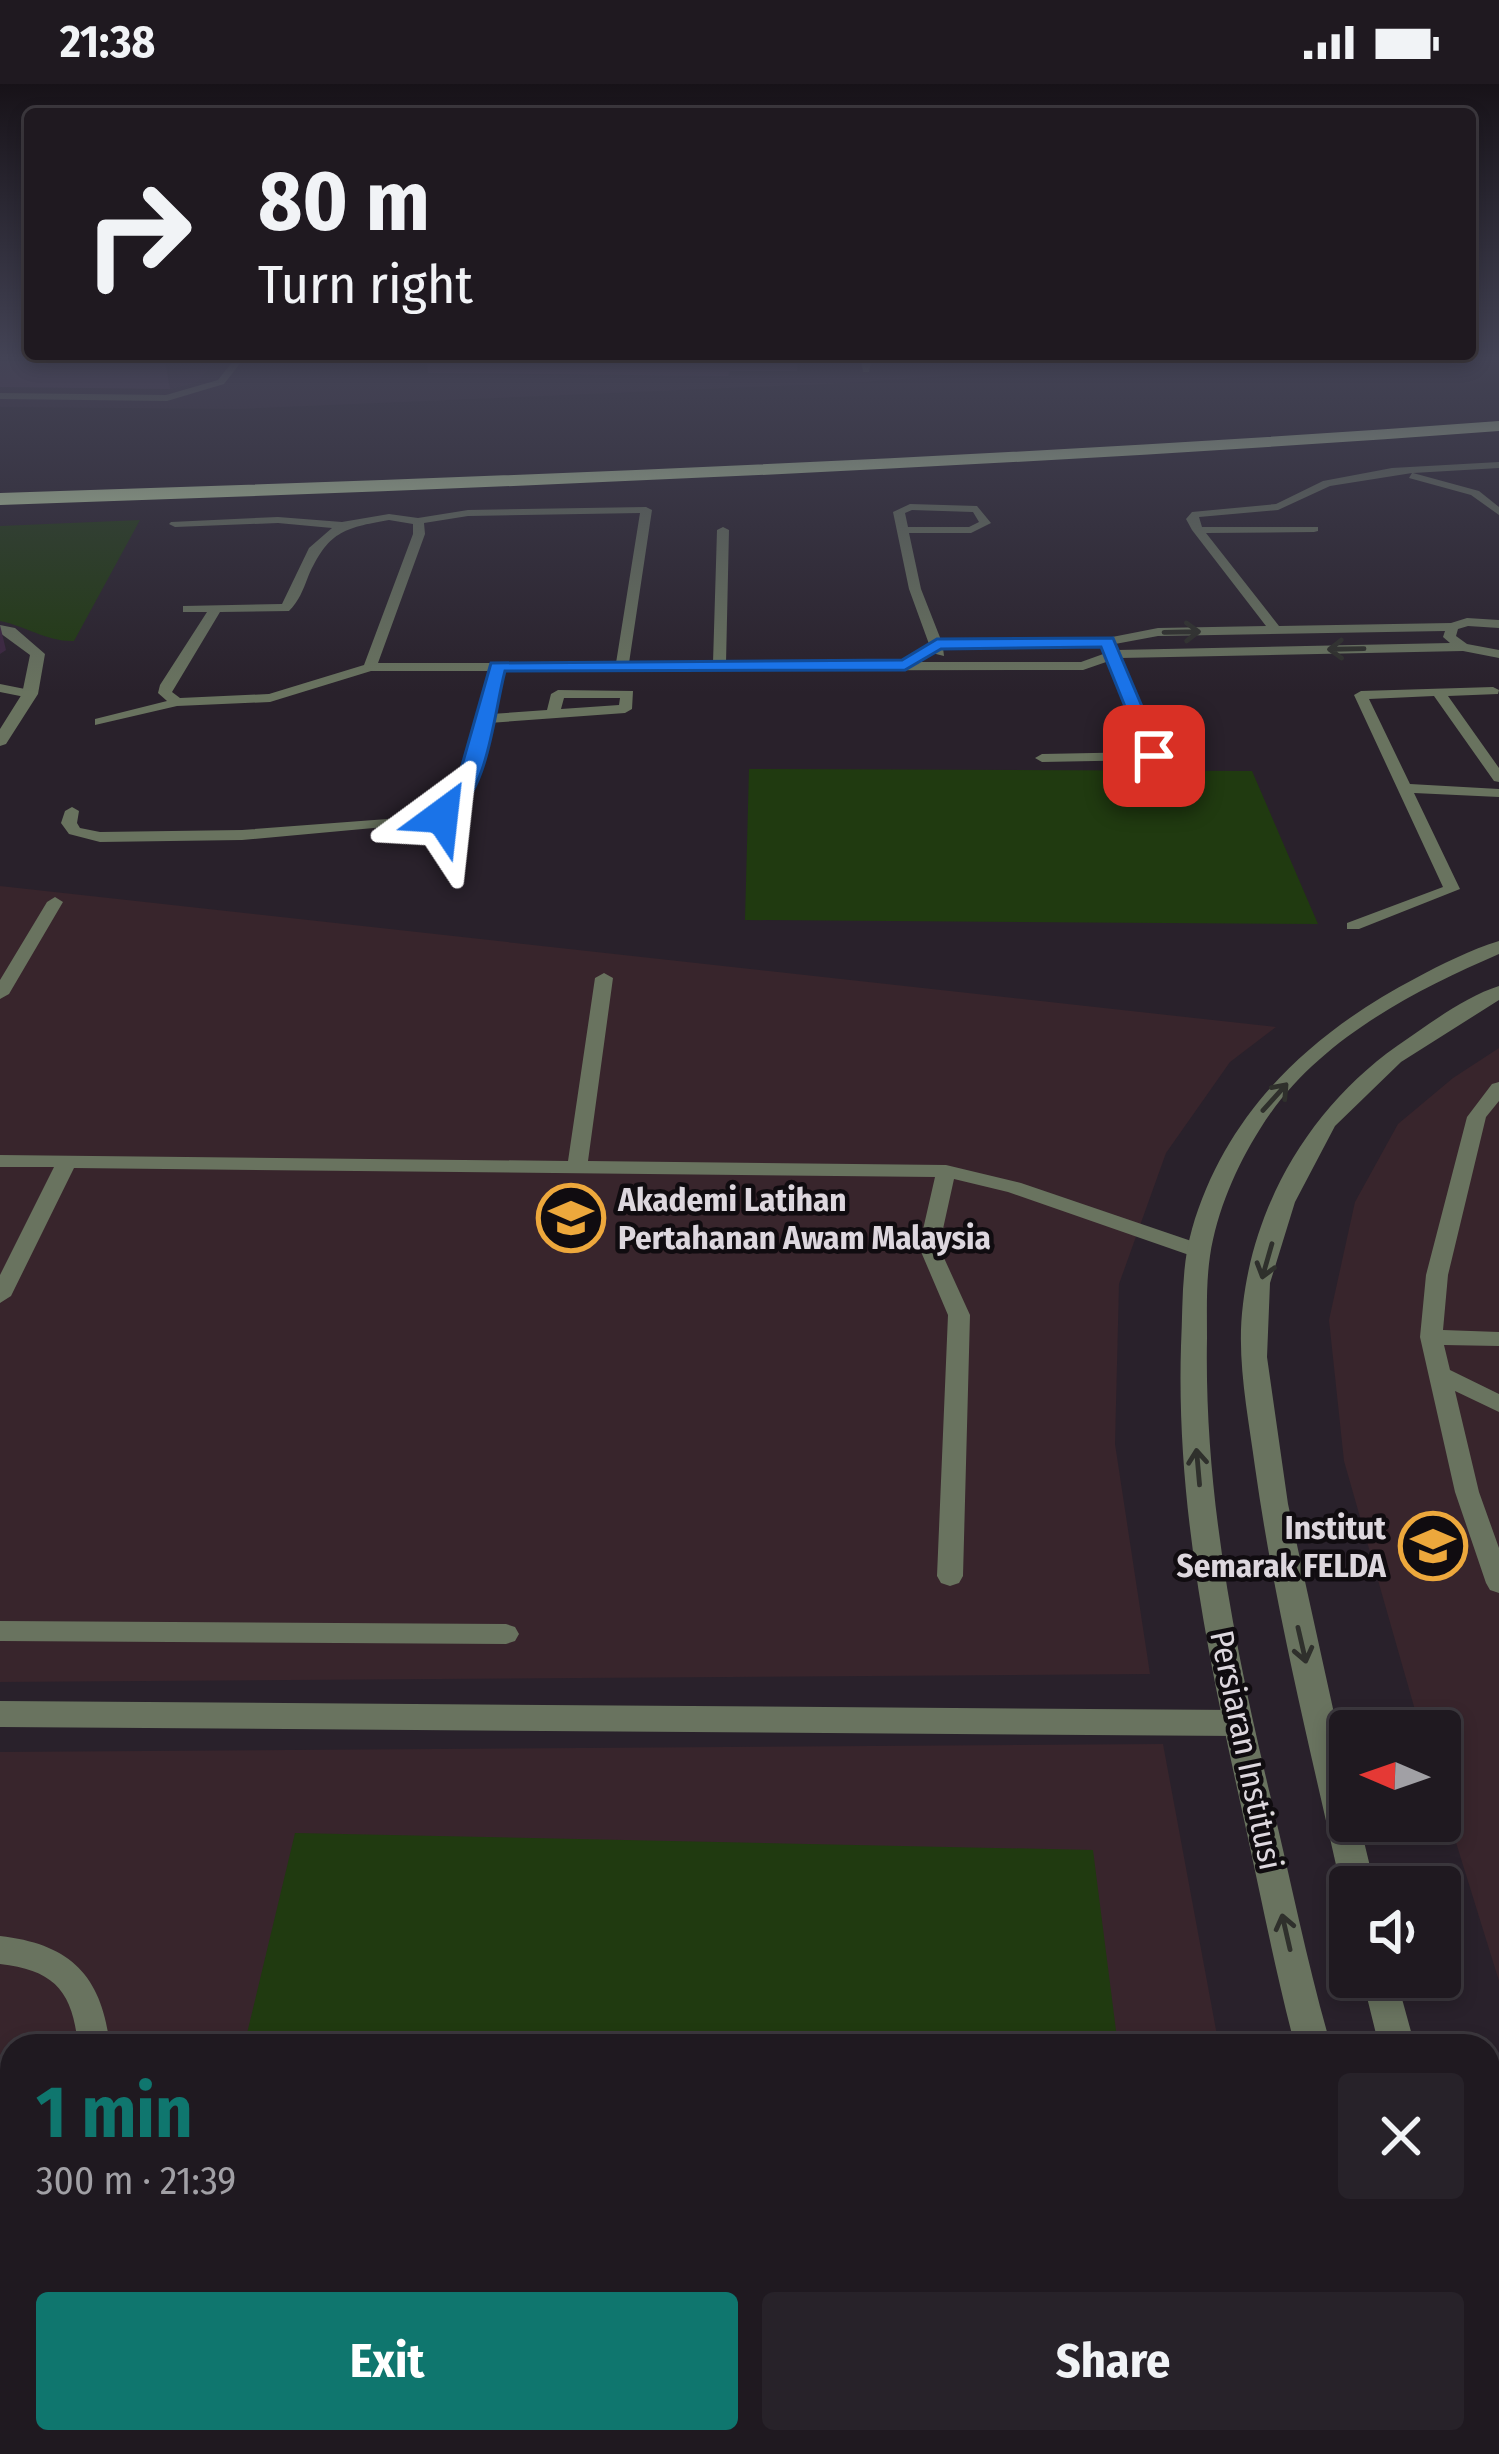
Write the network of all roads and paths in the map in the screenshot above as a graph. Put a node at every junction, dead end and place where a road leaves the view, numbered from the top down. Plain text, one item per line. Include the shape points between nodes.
1 (299, 472) edge
2 (770, 472) edge
3 (1389, 472) edge
4 (1395, 472) edge
5 (0, 480) edge
6 (0, 499) edge
7 (1278, 507) junction
8 (1499, 512) edge
9 (418, 520) junction
10 (175, 524) dead end
11 (342, 525) junction
12 (723, 530) dead end
13 (903, 530) junction
14 (1198, 530) junction
15 (1281, 530) junction
16 (1314, 530) dead end
17 (187, 610) dead end
18 (214, 610) junction
19 (1499, 624) edge
20 (1452, 627) junction
21 (0, 629) edge
22 (1275, 630) junction
23 (937, 644) junction
24 (1111, 648) junction
25 (1470, 649) junction
26 (1499, 654) edge
27 (905, 665) junction
28 (497, 666) junction
29 (622, 666) junction
30 (719, 666) junction
31 (370, 667) junction
32 (943, 668) junction
33 (0, 688) edge
34 (1438, 692) junction
35 (30, 694) junction
36 (1496, 695) edge
37 (177, 702) junction
38 (553, 714) junction
39 (483, 719) junction
40 (100, 722) dead end
41 (0, 741) edge
42 (1154, 756) junction
43 (1042, 758) dead end
44 (1499, 778) edge
45 (1407, 788) junction
46 (1162, 790) dead end
47 (1499, 793) edge
48 (71, 811) dead end
49 (55, 902) dead end
50 (1353, 926) dead end
51 (1499, 947) edge
52 (604, 978) dead end
53 (1499, 992) edge
54 (0, 994) edge
55 (1499, 1088) edge
56 (1488, 1117) edge
57 (0, 1161) edge
58 (68, 1162) junction
59 (577, 1167) junction
60 (946, 1171) junction
61 (1199, 1251) junction
62 (0, 1296) edge
63 (1431, 1337) junction
64 (1499, 1339) edge
65 (1437, 1372) junction
66 (1499, 1403) edge
67 (950, 1576) dead end
68 (1499, 1583) edge
69 (0, 1631) edge
70 (506, 1634) dead end
71 (0, 1714) edge
72 (1238, 1723) junction
73 (1353, 1866) edge
74 (0, 1950) edge
75 (1384, 1998) edge
76 (94, 2034) edge
77 (1310, 2034) edge
78 (1394, 2034) edge

1 - 5 highway
2 - 6 highway
3 - 7 lane via 1328,484
4 - 8 lane via 1458,485
7 - 14 lane via 1206,510 1192,519
7 - 15 lane
9 - 11 lane
9 - 29 lane via 646,510
9 - 31 lane
10 - 11 lane
11 - 18 lane via 315,548 285,608
12 - 30 lane
13 - 13 lane via 971,530 985,523 977,509 910,507 899,512
13 - 23 lane
14 - 15 lane
14 - 22 lane
15 - 16 lane
17 - 18 lane
18 - 37 lane via 166,685
19 - 20 lane
20 - 22 lane
20 - 25 lane via 1449,637
21 - 35 street via 36,650
24 -> 22 lane via 1158,632
23 - 24 lane
23 - 27 lane
23 - 32 lane
25 -> 24 lane
24 - 32 lane via 1083,667
24 - 42 lane
25 - 26 lane
25 - 36 lane
27 - 30 lane
27 - 32 lane
28 - 29 lane
28 - 31 lane
28 - 39 lane
29 - 30 lane
31 - 37 lane via 270,698
33 - 35 lane
34 - 36 lane
34 - 44 lane
34 - 45 lane via 1361,695
35 - 41 street
37 - 40 lane
38 - 38 lane via 625,709 628,694 559,694
38 - 39 lane
39 - 48 lane via 457,805 428,819 100,837 74,831
42 - 43 lane
42 - 46 lane
45 - 47 lane
45 - 50 lane via 1452,890
49 - 54 lane
61 -> 51 street, Persiaran Institusi via 1216,1194 1257,1117 1310,1059 1374,1010
52 - 59 lane
53 -> 73 street via 1363,1082 1310,1146 1255,1303 1280,1552
55 - 56 lane
56 - 63 lane via 1436,1274
57 - 58 lane
58 - 59 lane
58 - 62 lane
59 - 60 lane
60 - 61 lane
60 - 67 lane via 929,1246 959,1315
72 -> 61 street, Persiaran Institusi via 1190,1384
63 - 64 lane
63 - 65 lane
65 - 66 lane
65 - 68 lane
69 - 70 lane
71 - 72 street
77 -> 72 street, Persiaran Institusi
74 - 76 lane via 54,1964 76,1982
75 - 78 street

